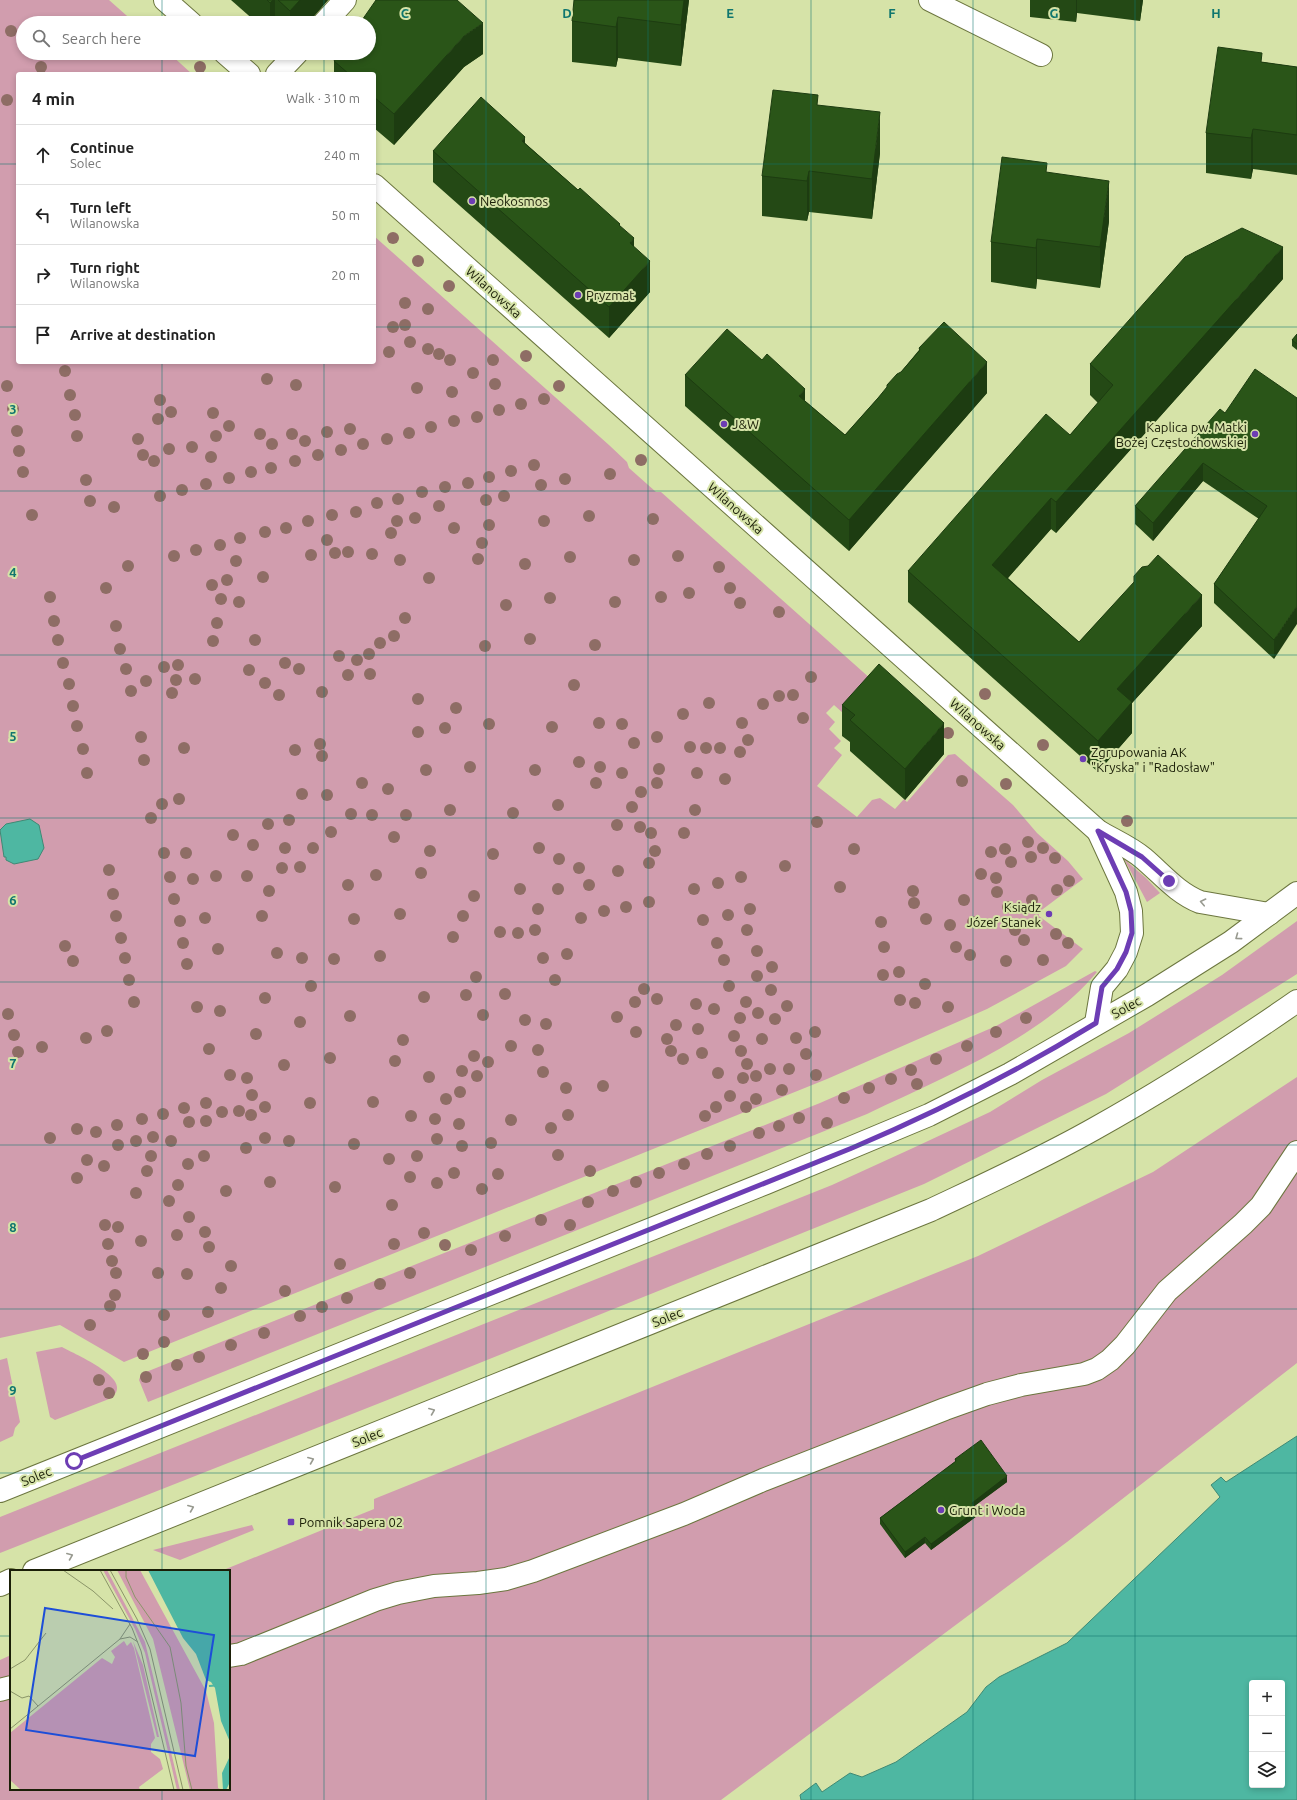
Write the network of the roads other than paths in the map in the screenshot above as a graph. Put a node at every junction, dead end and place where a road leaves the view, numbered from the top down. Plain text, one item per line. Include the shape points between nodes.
1 (165, 0) edge
2 (345, 0) edge
3 (930, 0) edge
4 (183, 16) edge
5 (330, 16) edge
6 (1041, 55) dead end
7 (233, 60) edge
8 (290, 60) edge
9 (247, 72) edge
10 (279, 72) edge
11 (376, 188) edge
12 (1098, 831) junction
13 (1297, 893) edge
14 (1269, 914) junction
15 (1297, 1002) edge
16 (1096, 1023) junction
17 (1297, 1152) edge
18 (0, 1491) edge
19 (36, 1570) edge
20 (10, 1580) edge
21 (0, 1585) edge
22 (230, 1656) edge
23 (10, 1687) edge
24 (0, 1690) edge

1 - 4 main road
2 - 5 main road
3 - 6 main road
7 - 9 main road
8 - 10 main road
11 - 12 main road, Wilanowska
14 -> 12 main road, Wilanowska via 1190,898 1142,857
12 - 16 main road, Wilanowska via 1126,892 1131,911 1132,933 1117,969 1102,987
13 - 14 main road, Solec
14 -> 16 main road, Solec via 1193,968
19 -> 15 main road, Solec via 931,1210 992,1182 1094,1129 1164,1088
16 - 18 main road, Solec via 1010,1074 887,1133
17 - 22 main road via 1261,1206 1167,1291 1125,1345 1097,1369 1084,1374 1021,1385 945,1409 763,1480 684,1514 533,1571 506,1579 434,1586 398,1593
20 - 21 main road
23 - 24 main road

